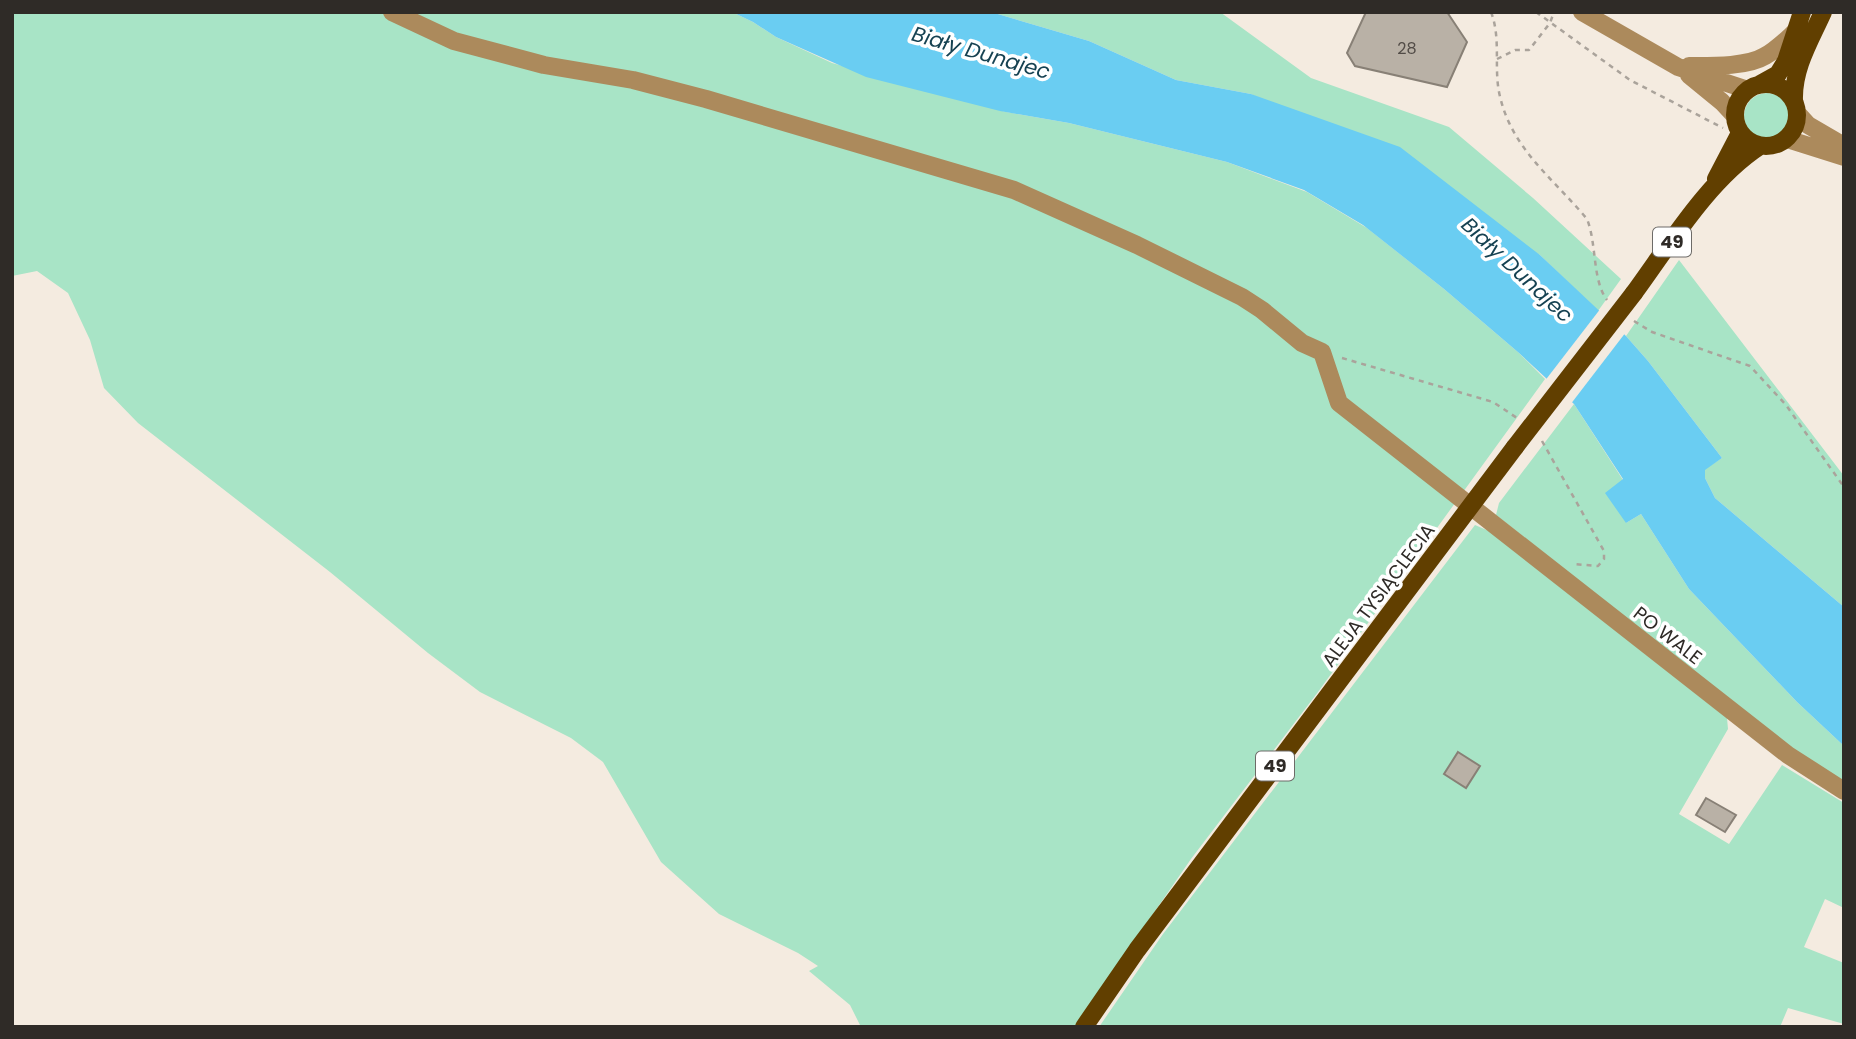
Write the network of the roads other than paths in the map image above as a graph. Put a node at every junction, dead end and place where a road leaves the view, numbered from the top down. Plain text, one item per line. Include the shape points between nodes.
1 (392, 12) edge
2 (1582, 12) edge
3 (1802, 12) edge
4 (1823, 12) edge
5 (1795, 32) junction
6 (1678, 66) junction
7 (1753, 87) junction
8 (1796, 107) junction
9 (1733, 126) junction
10 (1787, 139) junction
11 (1760, 146) junction
12 (1844, 146) edge
13 (1844, 156) edge
14 (1710, 191) junction
15 (1470, 508) junction
16 (1844, 791) edge
17 (1084, 1027) edge

1 - 15 street, PO WALE via 454,41 694,96 1002,187 1137,245 1242,297 1302,343 1322,352 1339,403
2 - 6 street
3 - 5 main road, 49
4 - 8 main road via 1793,82
5 - 6 street via 1751,62
5 - 7 main road, 49 via 1778,74
6 - 7 street
6 - 9 street via 1722,102
7 - 8 main road via 1783,89
7 - 9 main road, 49 via 1740,99
8 - 10 main road via 1795,130
8 - 12 street via 1808,125
9 - 11 main road
9 - 14 main road, ALEJA TYSIĄCLECIA / 49
10 - 11 main road, 49 via 1778,145
10 - 13 street
11 - 14 main road, ALEJA TYSIĄCLECIA / 49
14 - 15 main road, ALEJA TYSIĄCLECIA / 49, bridge
15 - 16 street, PO WALE via 1788,755
15 - 17 main road, ALEJA TYSIĄCLECIA / 49

